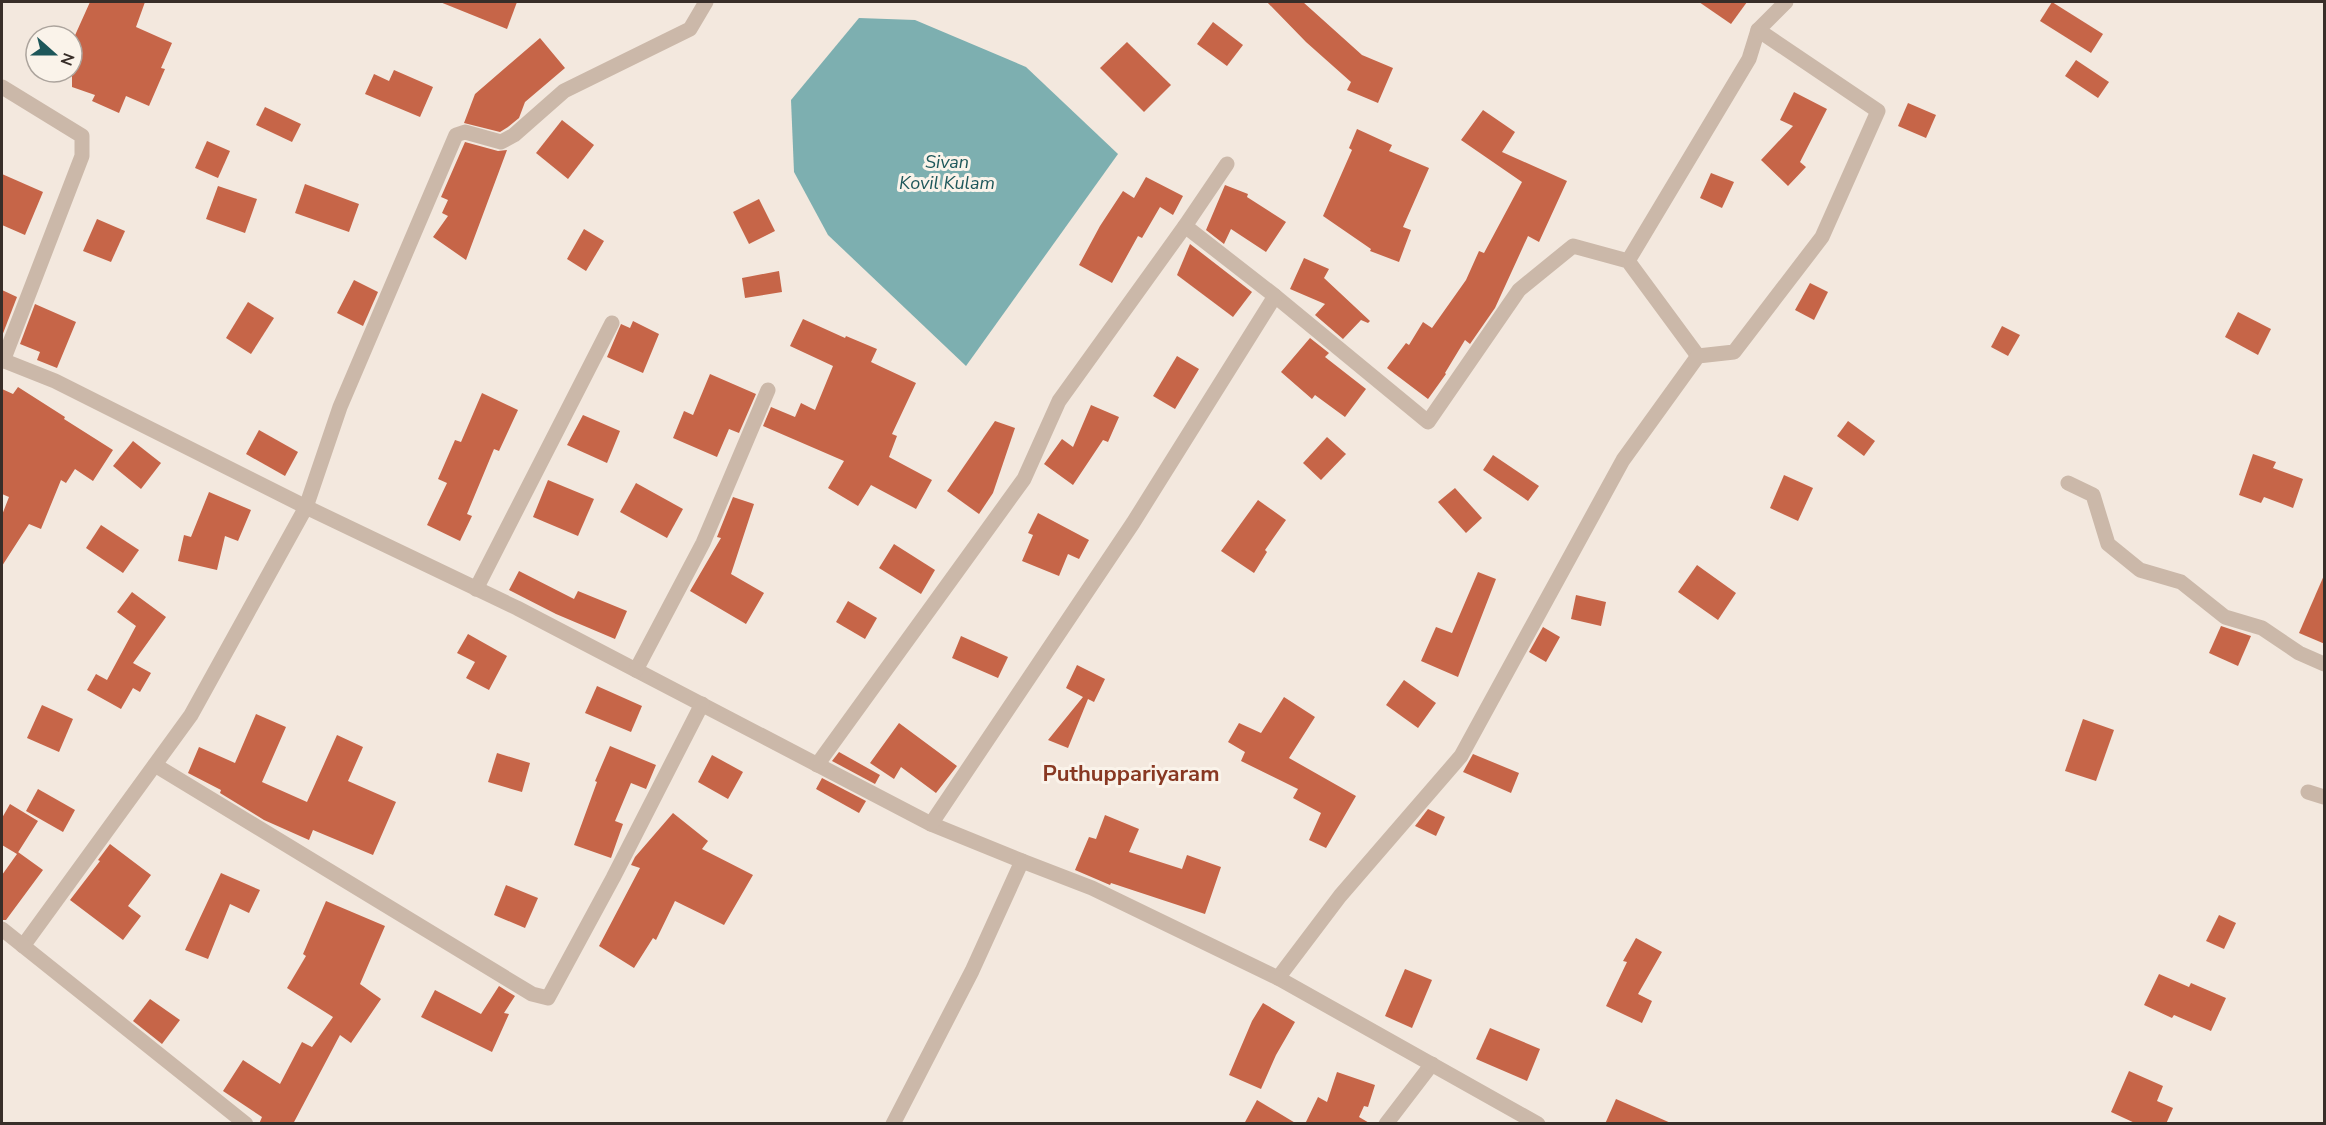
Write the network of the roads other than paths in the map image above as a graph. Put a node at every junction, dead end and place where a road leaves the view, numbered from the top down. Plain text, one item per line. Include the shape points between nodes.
1 (706, 2) edge
2 (1786, 2) edge
3 (1758, 30) junction
4 (2, 87) edge
5 (1227, 164) dead end
6 (1185, 226) junction
7 (1628, 261) junction
8 (1275, 296) junction
9 (612, 323) dead end
10 (1698, 356) junction
11 (2, 360) edge
12 (768, 390) dead end
13 (2068, 483) dead end
14 (306, 507) junction
15 (476, 589) junction
16 (2325, 664) edge
17 (636, 670) junction
18 (702, 704) junction
19 (155, 765) junction
20 (817, 765) junction
21 (2308, 792) dead end
22 (2325, 797) edge
23 (931, 824) junction
24 (1022, 861) junction
25 (2, 929) edge
26 (23, 946) junction
27 (1278, 978) junction
28 (1432, 1064) junction
29 (246, 1124) edge
30 (893, 1124) edge
31 (1386, 1124) edge
32 (1538, 1124) edge

1 - 14 street via 690,29 564,91 501,142 465,132 456,135 340,407
2 - 3 street
3 - 7 street via 1749,58
3 - 10 street via 1878,111 1822,237 1734,352
4 - 11 street via 82,136 82,156
5 - 6 street
6 - 8 street
6 - 20 street via 1059,401 1024,479
7 - 8 street via 1573,246 1519,290 1428,422
7 - 10 street
8 - 23 street via 1133,523
9 - 15 street
10 - 27 street via 1623,460 1461,756 1340,896
11 - 14 street via 55,381
12 - 17 street via 703,543
13 - 16 street via 2093,495 2108,544 2140,570 2181,582 2225,617 2262,628 2299,653
14 - 15 street
14 - 19 street via 191,716
15 - 17 street
17 - 18 street
18 - 19 street via 548,998 532,994
18 - 20 street
19 - 26 street
20 - 23 street
21 - 22 street
23 - 24 street
24 - 27 street via 1092,888
24 - 30 street via 972,971
25 - 26 street
26 - 29 street
27 - 28 street
28 - 31 street
28 - 32 street

